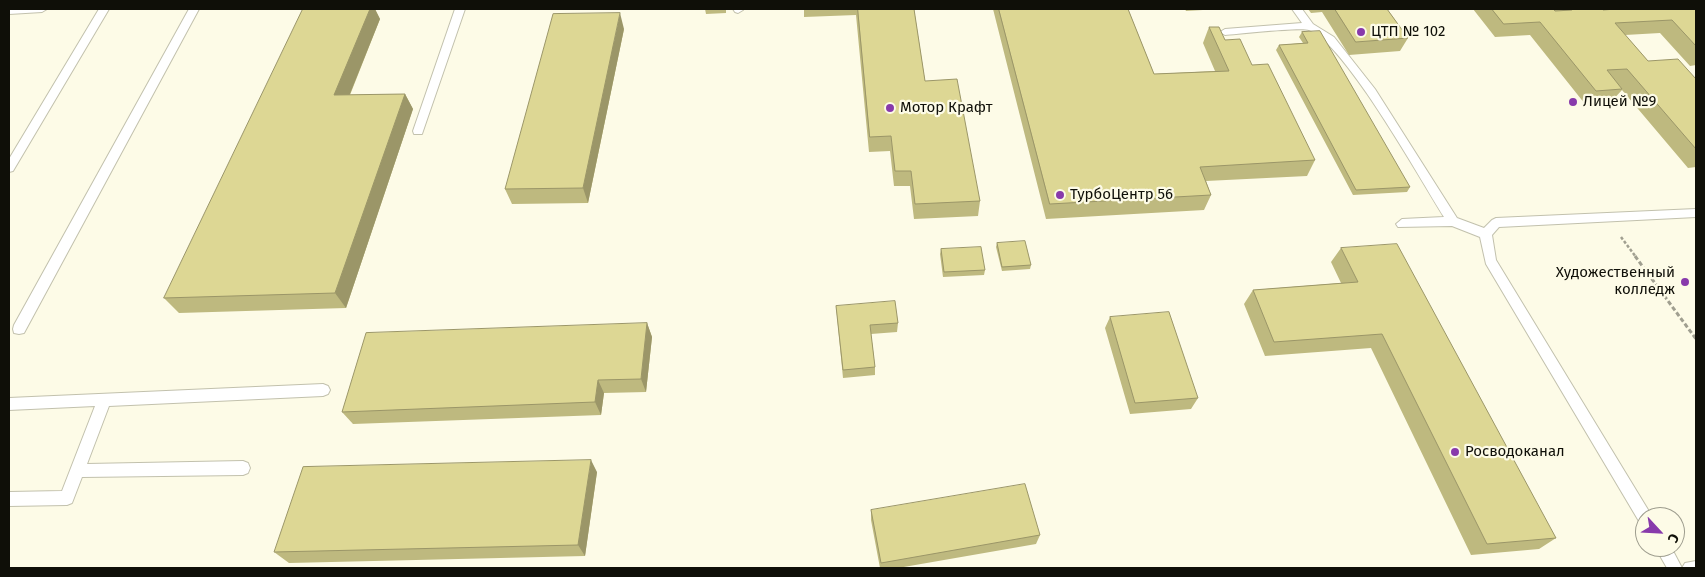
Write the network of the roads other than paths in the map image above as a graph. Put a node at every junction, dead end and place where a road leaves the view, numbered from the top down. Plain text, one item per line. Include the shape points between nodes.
1 (42, 9) edge
2 (104, 9) edge
3 (194, 9) edge
4 (460, 9) edge
5 (1298, 9) edge
6 (9, 11) edge
7 (1308, 26) junction
8 (1225, 32) dead end
9 (418, 131) dead end
10 (9, 168) edge
11 (1696, 213) edge
12 (1453, 221) junction
13 (1402, 224) dead end
14 (1486, 234) junction
15 (19, 329) dead end
16 (323, 390) dead end
17 (104, 400) junction
18 (9, 404) edge
19 (243, 468) dead end
20 (77, 471) junction
21 (9, 500) edge
22 (1638, 507) edge
23 (1668, 557) edge
24 (1675, 568) edge
25 (1690, 568) edge
26 (1696, 568) edge

1 - 6 lane
2 - 10 lane
3 - 15 lane
4 - 9 lane
5 - 7 lane
7 - 8 lane
7 - 12 lane via 1330,39 1371,92
11 - 14 lane via 1496,223
12 - 13 lane
12 - 14 lane
14 - 22 lane via 1490,261
16 - 17 lane
17 - 18 lane
17 - 20 lane
19 - 20 lane
20 - 21 lane via 67,498
23 - 24 lane
25 - 26 lane

